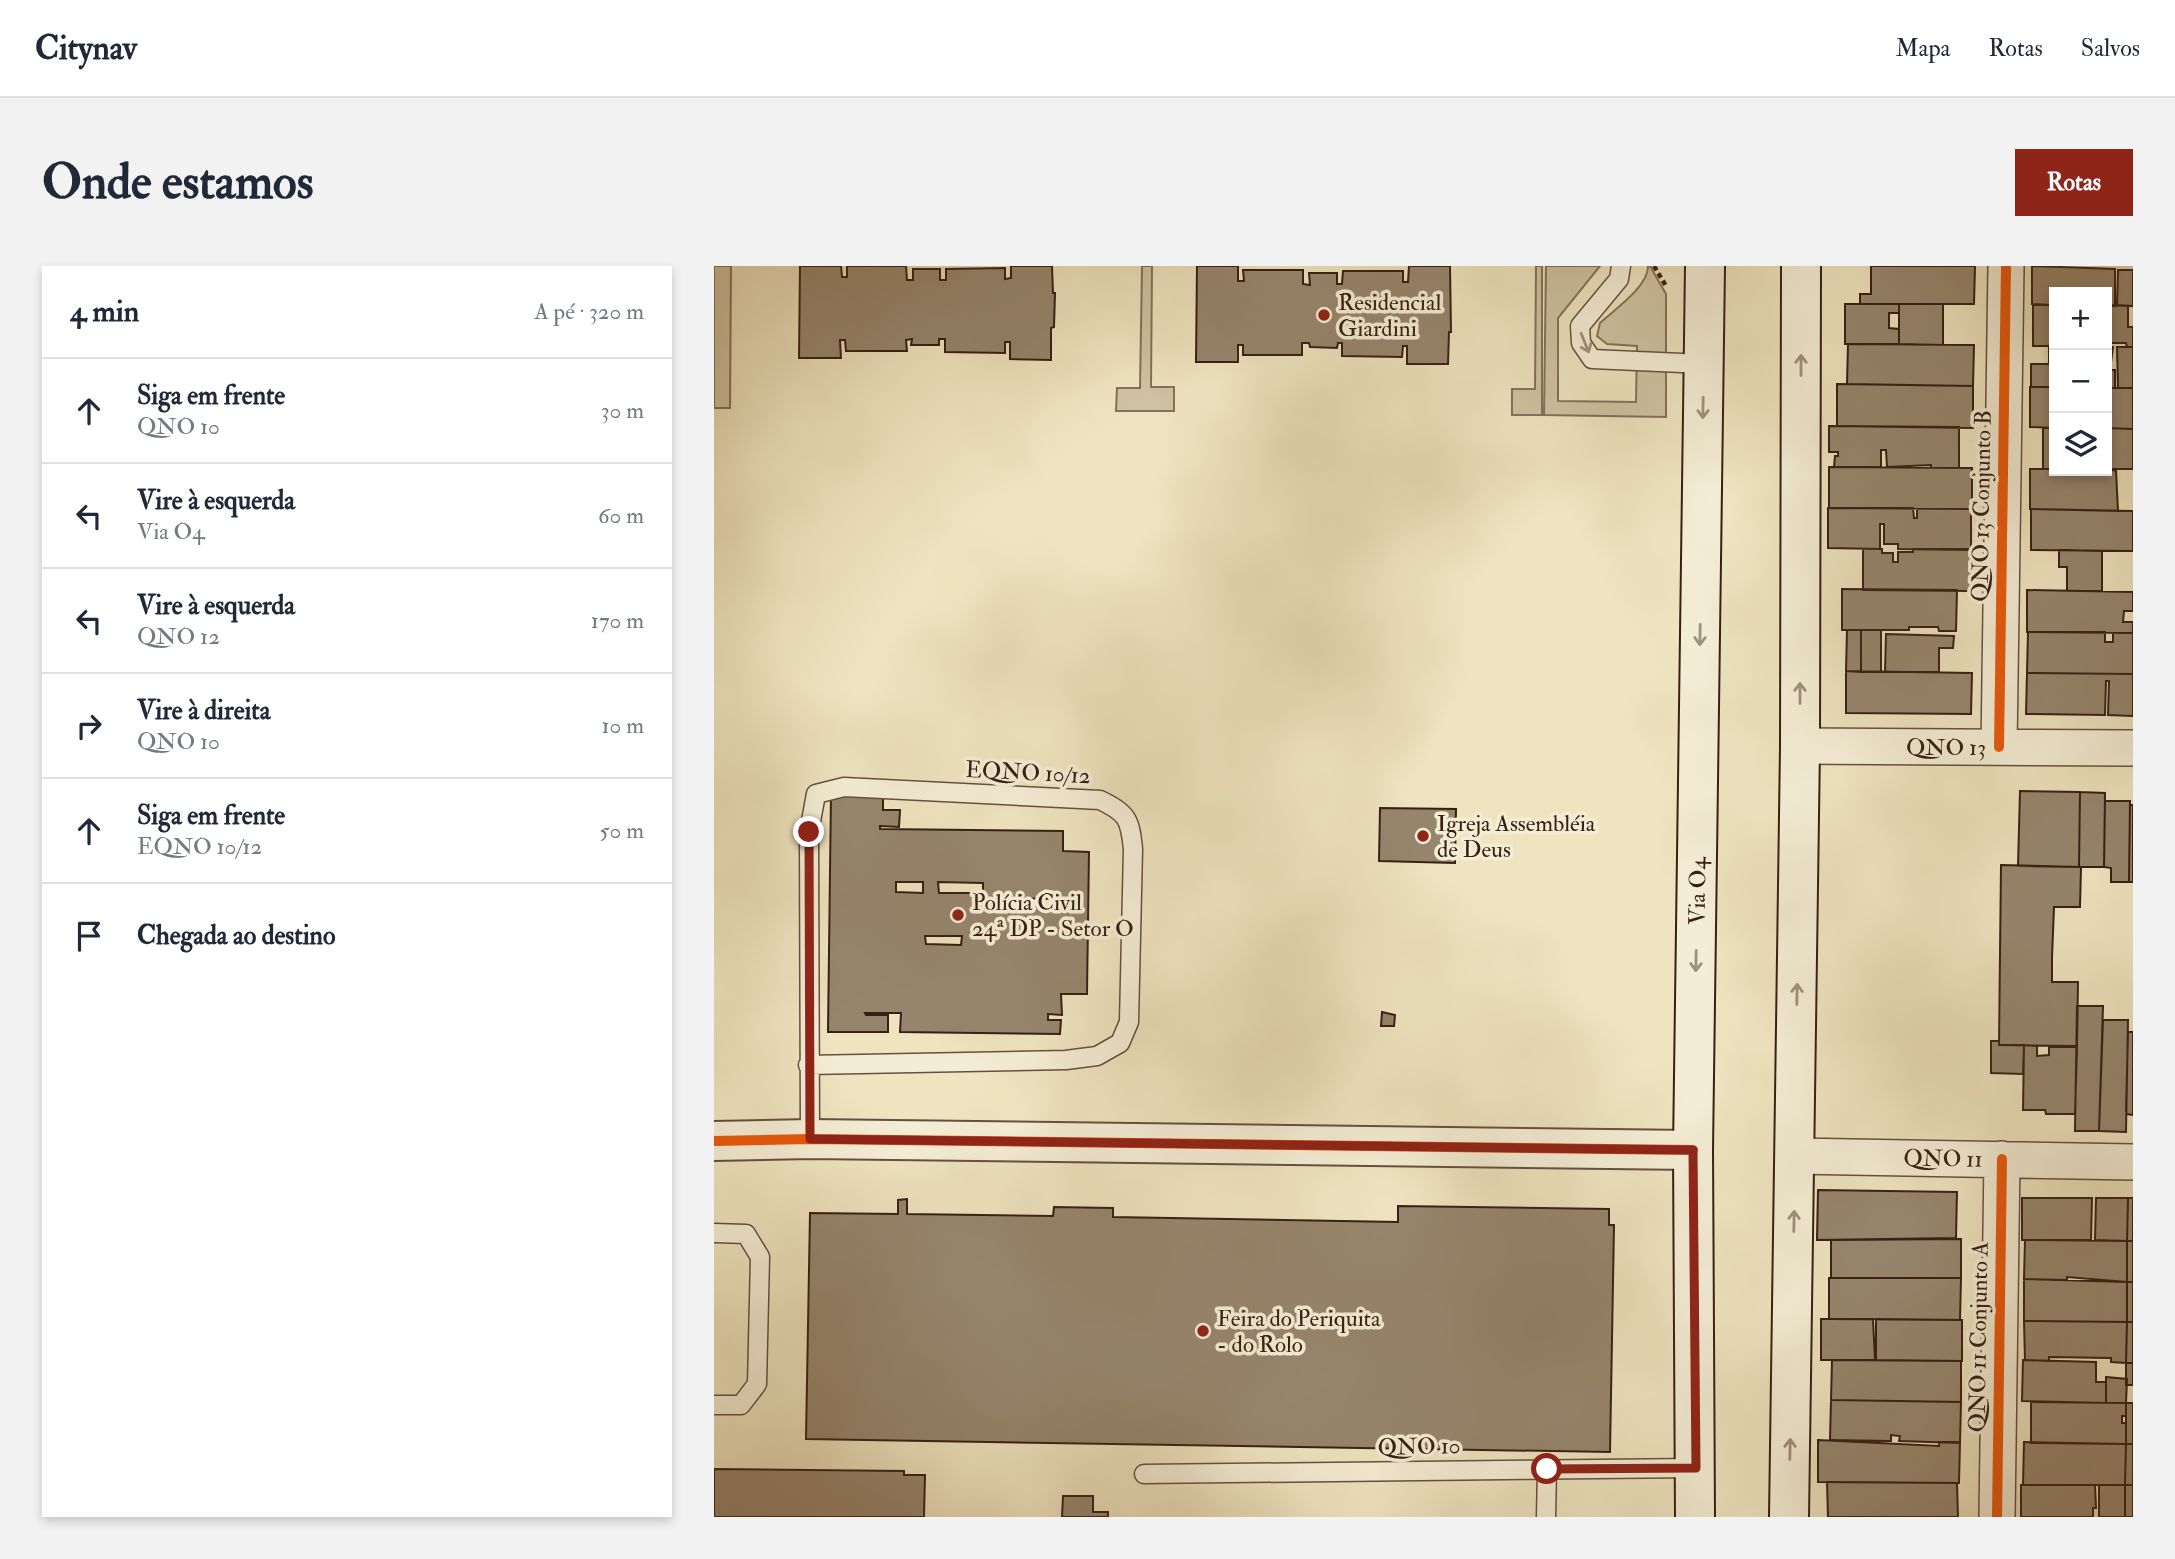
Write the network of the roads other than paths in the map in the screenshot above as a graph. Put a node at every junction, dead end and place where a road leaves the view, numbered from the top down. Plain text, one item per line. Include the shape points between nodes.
1 (1621, 266) edge
2 (1705, 266) edge
3 (1801, 266) edge
4 (2006, 266) edge
5 (1704, 364) junction
6 (1800, 746) junction
7 (1999, 747) junction
8 (2133, 748) edge
9 (808, 1065) junction
10 (810, 1139) junction
11 (714, 1141) edge
12 (1693, 1150) junction
13 (1795, 1156) junction
14 (2002, 1158) junction
15 (2133, 1161) edge
16 (714, 1233) edge
17 (714, 1405) edge
18 (1696, 1468) junction
19 (1547, 1469) junction
20 (1144, 1474) dead end
21 (1546, 1517) edge
22 (1695, 1517) edge
23 (1789, 1517) edge
24 (1997, 1517) edge

1 -> 5 lane via 1619,279 1580,326 1581,343 1592,359
2 - 5 main road, Via O4
6 -> 3 main road
4 - 7 street, QNO 13 Conjunto B
5 -> 12 main road, Via O4
6 - 7 street, QNO 13
13 -> 6 main road
7 - 8 street, QNO 13
9 - 9 lane, EQNO 10/12 via 1066,1060 1097,1056 1121,1043 1129,1022 1133,849 1130,823 1119,809 1100,800 844,787 816,794 809,832
9 - 10 lane
10 - 11 main road
10 - 12 main road
12 - 18 main road, Via O4
13 - 14 street, QNO 11
23 -> 13 main road
14 - 15 street, QNO 11
14 - 24 street, QNO 11 Conjunto A
16 - 17 lane via 746,1234 760,1257 757,1384 741,1405
18 - 19 lane, QNO 10
18 - 22 main road, Via O4
19 - 20 lane, QNO 10
19 - 21 lane

